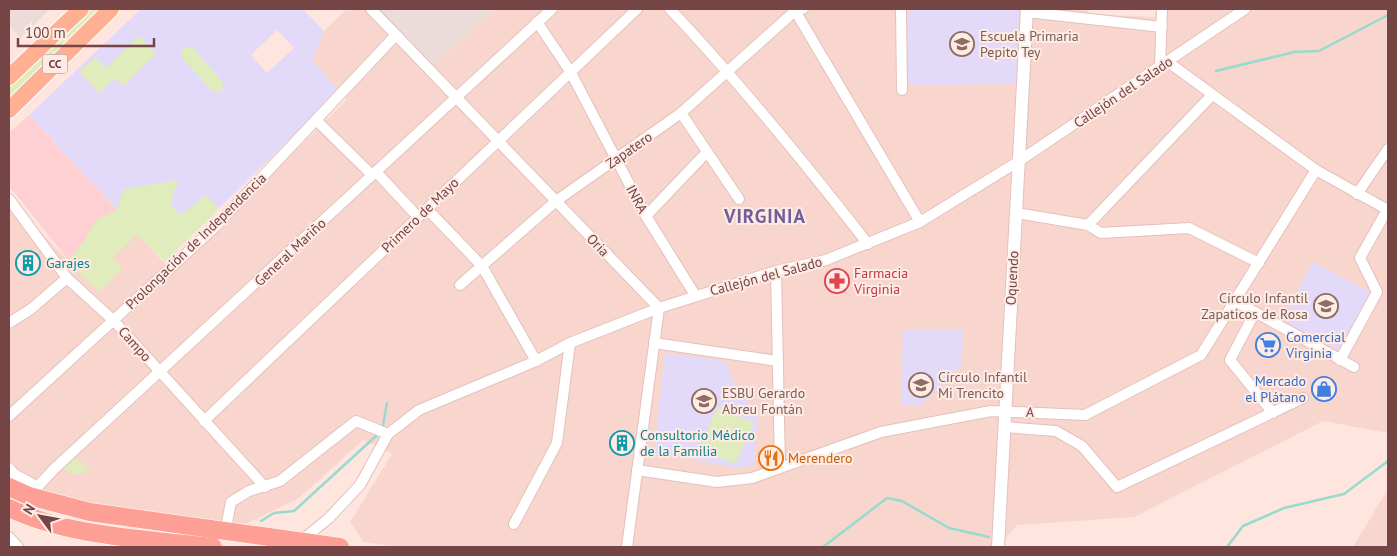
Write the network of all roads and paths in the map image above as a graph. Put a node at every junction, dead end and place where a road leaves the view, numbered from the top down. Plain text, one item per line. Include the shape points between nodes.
1 (81, 9) edge
2 (111, 9) edge
3 (371, 9) edge
4 (552, 9) edge
5 (637, 9) edge
6 (670, 9) edge
7 (901, 9) edge
8 (1162, 9) edge
9 (1245, 9) edge
10 (797, 10) edge
11 (1027, 10) edge
12 (537, 22) junction
13 (1162, 27) junction
14 (396, 35) junction
15 (1164, 65) junction
16 (728, 70) junction
17 (570, 71) junction
18 (9, 77) edge
19 (902, 90) dead end
20 (1212, 95) junction
21 (457, 98) junction
22 (9, 110) edge
23 (681, 113) junction
24 (316, 120) junction
25 (497, 140) junction
26 (1388, 149) edge
27 (707, 152) junction
28 (616, 158) junction
29 (1019, 161) junction
30 (1316, 170) junction
31 (375, 174) junction
32 (1357, 194) junction
33 (9, 199) edge
34 (739, 199) dead end
35 (556, 201) junction
36 (427, 209) junction
37 (1388, 210) edge
38 (1016, 213) junction
39 (646, 216) junction
40 (418, 218) junction
41 (920, 222) junction
42 (1088, 225) junction
43 (868, 244) junction
44 (1259, 263) junction
45 (482, 266) junction
46 (776, 271) junction
47 (67, 278) junction
48 (460, 285) dead end
49 (695, 296) junction
50 (1235, 301) junction
51 (658, 308) junction
52 (1255, 312) junction
53 (114, 321) junction
54 (9, 323) edge
55 (570, 342) junction
56 (654, 343) junction
57 (1340, 360) junction
58 (536, 361) junction
59 (778, 361) junction
60 (1354, 367) dead end
61 (160, 371) junction
62 (1303, 398) dead end
63 (1005, 411) junction
64 (1273, 413) junction
65 (9, 416) edge
66 (204, 421) junction
67 (1004, 427) junction
68 (388, 434) junction
69 (780, 467) junction
70 (9, 468) edge
71 (637, 470) junction
72 (9, 487) edge
73 (265, 487) junction
74 (33, 492) junction
75 (12, 513) edge
76 (514, 524) dead end
77 (225, 532) junction
78 (9, 537) edge
79 (300, 541) junction
80 (18, 547) edge
81 (213, 547) edge
82 (340, 547) edge
83 (627, 547) edge
84 (998, 547) edge

1 - 18 main road, CC
2 - 22 main road, CC
3 - 14 street, Oria
4 - 12 street, General Mariño
5 - 17 street, Primero de Mayo
6 - 16 street
7 - 19 street
8 - 13 street
9 - 15 street, Callejón del Salado
10 - 16 street, Zapatero
10 - 41 street
11 - 13 street
11 - 29 street, Oquendo
12 - 17 street, INRA
12 - 21 street, General Mariño
13 - 15 street
14 - 21 street, Oria
14 - 24 street, Prolongación de Independencia
15 - 20 street
15 - 29 street, Callejón del Salado
16 - 23 street, Zapatero
16 - 43 street via 815,174
17 - 25 street, Primero de Mayo
17 - 28 street, INRA
20 - 30 street
20 - 42 street
21 - 25 street, Oria
21 - 31 street, General Mariño
23 - 27 street
23 - 28 street, Zapatero
24 - 31 street via 369,172
24 - 53 street, Prolongación de Independencia via 215,227
25 - 35 street, Oria
25 - 36 street, Primero de Mayo
26 - 32 street
27 - 34 street
27 - 39 street
28 - 35 street, Zapatero
28 - 39 street, INRA
29 - 38 street, Oquendo
29 - 41 street, Callejón del Salado
30 - 32 street
30 - 44 street, A
31 - 40 street
31 - 61 street, General Mariño
32 - 37 street
33 - 47 street, Campo
35 - 45 street, Zapatero
35 - 51 street, Oria
36 - 40 street, Primero de Mayo
36 - 45 street
37 - 57 street via 1360,258 1377,292
38 - 42 street
38 - 63 street, Oquendo
39 - 49 street, INRA
40 - 66 street, Primero de Mayo
41 - 43 street, Callejón del Salado
42 - 44 street via 1101,233 1189,228
43 - 46 street, Callejón del Salado via 826,260
44 - 50 street, A
45 - 48 street, Zapatero
45 - 58 street
46 - 49 street, Callejón del Salado
46 - 59 street
47 - 53 street, Campo
47 - 54 street via 32,309
49 - 51 street, Callejón del Salado
50 - 52 street
50 - 63 street, A via 1201,355 1086,415
51 - 55 street, Callejón del Salado
51 - 56 street
52 - 57 street
52 - 64 street via 1230,360
53 - 61 street, Campo
53 - 65 street, Prolongación de Independencia
55 - 58 street, Callejón del Salado
55 - 76 street via 557,443
56 - 59 street
56 - 71 street
57 - 60 street
58 - 68 street, Callejón del Salado via 418,410
59 - 69 street
61 - 66 street, Campo
61 - 74 street, General Mariño
62 - 64 street
63 - 67 street, Oquendo
63 - 69 street, A via 881,432
64 - 67 street via 1117,486 1082,446 1056,431
66 - 73 street, Campo
67 - 84 street, Oquendo
68 - 73 street via 356,421 280,481
68 - 79 street, Callejón del Salado via 360,485 329,518
69 - 71 street, A via 752,478 717,482
70 - 74 street
71 - 83 street
72 - 74 highway
73 - 77 street via 249,490 231,502
74 - 77 highway via 90,512
75 - 81 highway via 86,531
77 - 79 highway
78 - 80 street
79 - 82 highway

